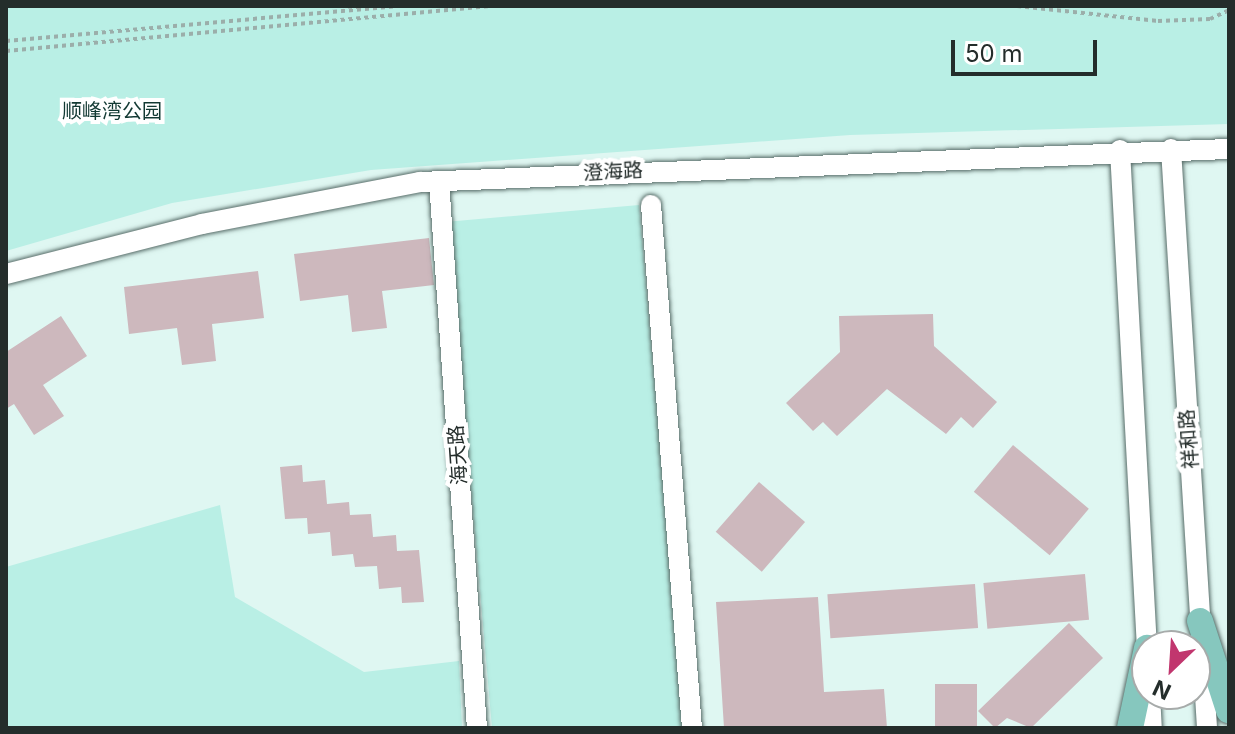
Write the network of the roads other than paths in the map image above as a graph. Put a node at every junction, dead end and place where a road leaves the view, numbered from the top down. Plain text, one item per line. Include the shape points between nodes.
1 (1171, 149) junction
2 (1228, 149) edge
3 (1120, 150) junction
4 (439, 181) junction
5 (651, 205) dead end
6 (6, 274) edge
7 (1200, 621) junction
8 (1146, 630) edge
9 (1229, 710) edge
10 (477, 728) edge
11 (692, 728) edge
12 (1207, 728) edge

1 - 2 street, 澄海路
1 - 3 street, 澄海路
1 - 7 street, 祥和路
3 - 4 street, 澄海路
3 - 8 street
4 - 6 street, 澄海路 via 202,224
4 - 10 street, 海天路
5 - 11 street
7 - 9 main road
7 - 12 street, 祥和路

